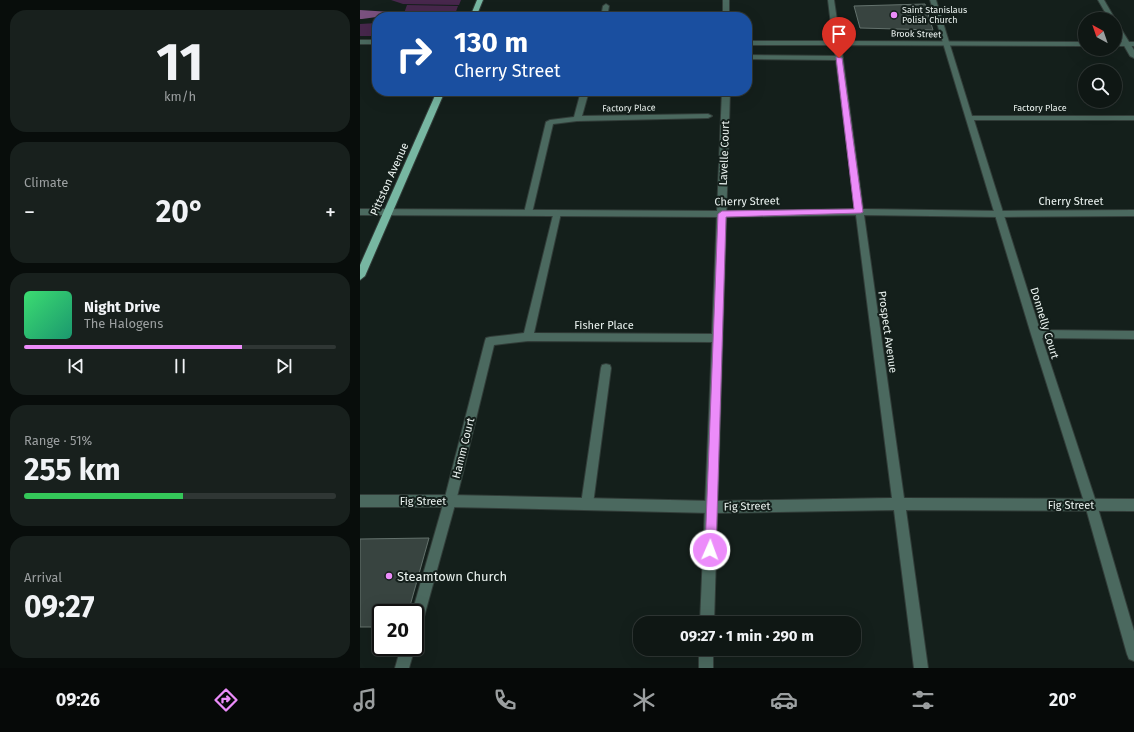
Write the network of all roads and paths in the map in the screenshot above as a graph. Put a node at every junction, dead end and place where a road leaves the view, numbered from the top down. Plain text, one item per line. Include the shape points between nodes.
1 (480, 0) edge
2 (726, 0) edge
3 (831, 0) edge
4 (933, 0) edge
5 (1101, 0) edge
6 (606, 6) dead end
7 (475, 12) edge
8 (605, 12) edge
9 (726, 12) edge
10 (1108, 12) edge
11 (1122, 33) edge
12 (360, 42) edge
13 (372, 42) edge
14 (836, 42) junction
15 (752, 43) edge
16 (947, 43) junction
17 (1078, 44) edge
18 (1130, 44) edge
19 (1134, 56) edge
20 (752, 57) edge
21 (839, 58) junction
22 (439, 96) edge
23 (584, 96) edge
24 (726, 96) edge
25 (708, 116) dead end
26 (970, 118) junction
27 (1134, 118) edge
28 (577, 120) junction
29 (360, 212) edge
30 (388, 212) junction
31 (859, 212) junction
32 (528, 213) junction
33 (557, 213) junction
34 (1134, 213) edge
35 (722, 214) junction
36 (999, 214) junction
37 (360, 276) edge
38 (1036, 334) junction
39 (1134, 335) edge
40 (528, 337) junction
41 (718, 338) junction
42 (490, 341) joint
43 (606, 368) dead end
44 (360, 501) edge
45 (450, 501) junction
46 (587, 504) junction
47 (899, 504) junction
48 (1091, 505) junction
49 (1134, 505) edge
50 (712, 507) junction
51 (421, 604) edge
52 (707, 616) edge
53 (1134, 654) edge
54 (405, 656) edge
55 (706, 656) edge
56 (402, 668) edge
57 (706, 668) edge
58 (921, 668) edge

1 - 7 main road
2 - 9 street
3 - 14 street, Prospect Avenue
4 - 16 street, Donnelly Court
5 - 10 street
6 - 8 street
11 - 18 street
12 - 13 street
14 - 15 street, Brook Street
14 - 16 street, Brook Street
14 - 21 street, Prospect Avenue
16 - 17 street, Brook Street
16 - 26 street, Donnelly Court
18 - 19 street
20 - 21 street
21 - 31 street, Prospect Avenue
22 - 30 main road, Pittston Avenue
23 - 28 street
24 - 35 street, Lavelle Court
25 - 28 street, Factory Place
26 - 27 street, Factory Place
26 - 36 street, Donnelly Court
28 - 32 street, Factory Place via 550,122
29 - 30 street, Cherry Street
30 - 32 street, Cherry Street
30 - 37 main road, Pittston Avenue
31 - 35 street, Cherry Street
31 - 36 street, Cherry Street
31 - 47 street, Prospect Avenue
32 - 33 street, Cherry Street
33 - 35 street, Cherry Street
33 - 40 street
34 - 36 street, Cherry Street
35 - 41 street, Lavelle Court
36 - 38 street, Donnelly Court
38 - 39 street
38 - 48 street, Donnelly Court
40 - 41 street, Fisher Place
40 - 42 street, Fisher Place
41 - 50 street, Lavelle Court
42 - 45 street, Hamm Court
43 - 46 street
44 - 45 street, Fig Street
45 - 46 street, Fig Street
45 - 51 street, Hamm Court
46 - 50 street, Fig Street
47 - 48 street, Fig Street
47 - 50 street, Fig Street
47 - 58 street, Prospect Avenue
48 - 49 street, Fig Street
48 - 53 street, Donnelly Court
50 - 52 street, Lavelle Court
54 - 56 street
55 - 57 street

